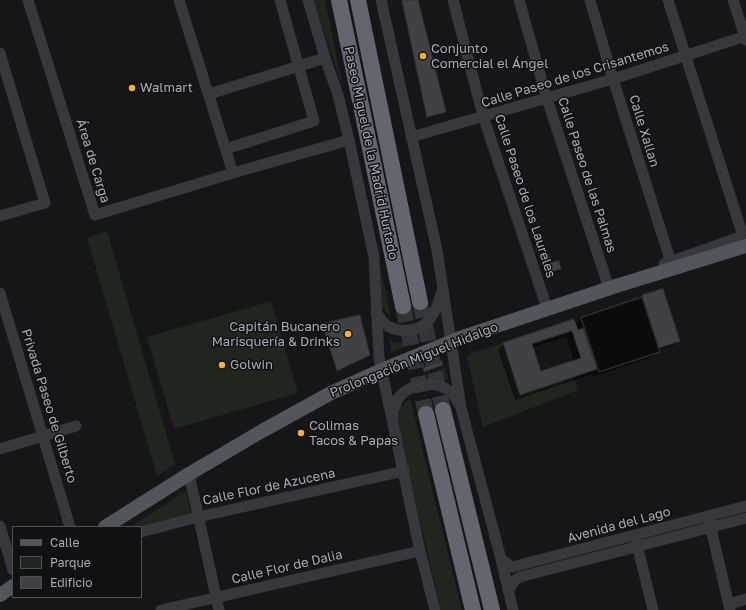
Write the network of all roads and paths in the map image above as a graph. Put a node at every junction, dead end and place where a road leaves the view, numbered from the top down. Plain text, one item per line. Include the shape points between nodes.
1 (28, 0) edge
2 (179, 0) edge
3 (280, 0) edge
4 (308, 0) edge
5 (339, 0) edge
6 (358, 0) edge
7 (381, 0) edge
8 (453, 0) edge
9 (519, 0) edge
10 (590, 0) edge
11 (668, 0) edge
12 (733, 0) edge
13 (746, 38) edge
14 (0, 53) edge
15 (686, 56) junction
16 (325, 58) junction
17 (298, 66) junction
18 (613, 79) junction
19 (209, 94) junction
20 (547, 99) junction
21 (483, 116) junction
22 (411, 137) junction
23 (349, 140) junction
24 (226, 149) junction
25 (233, 174) junction
26 (0, 216) edge
27 (745, 239) edge
28 (671, 265) junction
29 (612, 287) junction
30 (442, 290) junction
31 (0, 293) edge
32 (420, 302) tunnel mouth
33 (403, 306) tunnel mouth
34 (547, 308) junction
35 (376, 313) junction
36 (450, 342) junction
37 (382, 370) junction
38 (461, 408) junction
39 (442, 410) tunnel mouth
40 (426, 414) tunnel mouth
41 (392, 418) junction
42 (76, 426) dead end
43 (43, 436) junction
44 (0, 449) edge
45 (404, 471) junction
46 (189, 474) junction
47 (746, 506) edge
48 (708, 516) junction
49 (198, 517) junction
50 (746, 518) edge
51 (0, 526) edge
52 (70, 526) edge
53 (107, 526) edge
54 (711, 527) junction
55 (142, 532) edge
56 (635, 535) junction
57 (595, 545) junction
58 (638, 546) junction
59 (420, 551) junction
60 (598, 557) junction
61 (501, 559) junction
62 (12, 567) edge
63 (12, 587) edge
64 (508, 591) junction
65 (0, 595) edge
66 (216, 597) junction
67 (746, 599) edge
68 (729, 607) edge
69 (161, 610) edge
70 (219, 610) edge
71 (435, 610) edge
72 (473, 610) edge
73 (492, 610) edge
74 (513, 610) edge
75 (653, 610) edge

1 - 25 street, Área de Carga via 95,215
2 - 19 street
3 - 17 street
4 - 16 street
5 - 33 highway, Paseo Miguel de la Madrid Hurtado
6 - 32 highway, Paseo Miguel de la Madrid Hurtado
7 - 22 street
8 - 21 street, Calle Paseo de los Laureles
9 - 20 street, Calle Paseo de las Palmas
10 - 18 street, Calle Xallan
11 - 15 street
12 - 13 street
13 - 15 street, Calle Paseo de los Crisantemos
14 - 26 street via 45,203
15 - 18 street, Calle Paseo de los Crisantemos
15 - 27 street
16 - 17 street
16 - 23 street via 338,95
17 - 19 street
17 - 24 street via 314,121
18 - 20 street, Calle Paseo de los Crisantemos
18 - 28 street, Calle Xallan
19 - 24 street
20 - 21 street, Calle Paseo de los Crisantemos
20 - 29 street, Calle Paseo de las Palmas
21 - 22 street, Calle Paseo de los Crisantemos
21 - 34 street, Calle Paseo de los Laureles
22 - 30 street via 437,250
23 - 25 street
23 - 35 street via 374,257
24 - 25 street
27 - 28 main road, Prolongación Miguel Hidalgo
28 - 29 main road, Prolongación Miguel Hidalgo
29 - 34 main road, Prolongación Miguel Hidalgo
30 - 35 street via 437,308 426,323 413,330 397,330 384,324
30 - 36 street
31 - 43 street, Privada Paseo de Gilberto
34 - 36 main road, Prolongación Miguel Hidalgo
35 - 37 street
36 - 37 main road, Prolongación Miguel Hidalgo
36 - 38 street
37 - 41 street
37 - 46 main road, Prolongación Miguel Hidalgo via 331,393
38 - 41 street via 453,394 443,386 428,384 414,387 400,396
38 - 61 street
39 - 73 highway
40 - 72 highway
41 - 45 street
42 - 43 street
43 - 44 street
43 - 52 street, Privada Paseo de Gilberto
45 - 49 street, Calle Flor de Azucena
45 - 59 street
46 - 49 street
46 - 53 main road, Prolongación Miguel Hidalgo
47 - 48 street, Avenida del Lago
48 - 54 street
48 - 56 street, Avenida del Lago
49 - 55 street, Calle Flor de Azucena
49 - 66 street
50 - 54 street, Avenida del Lago
51 - 62 street
54 - 58 street, Avenida del Lago
54 - 68 street
56 - 57 street, Avenida del Lago
56 - 58 street
57 - 60 street
57 - 61 street, Avenida del Lago via 512,567
58 - 60 street, Avenida del Lago
58 - 75 street
59 - 66 street, Calle Flor de Dalia
59 - 71 street
60 - 64 street, Avenida del Lago via 520,577
61 - 64 street
63 - 65 main road
64 - 74 street
66 - 69 street, Calle Flor de Dalia
66 - 70 street
67 - 68 street

